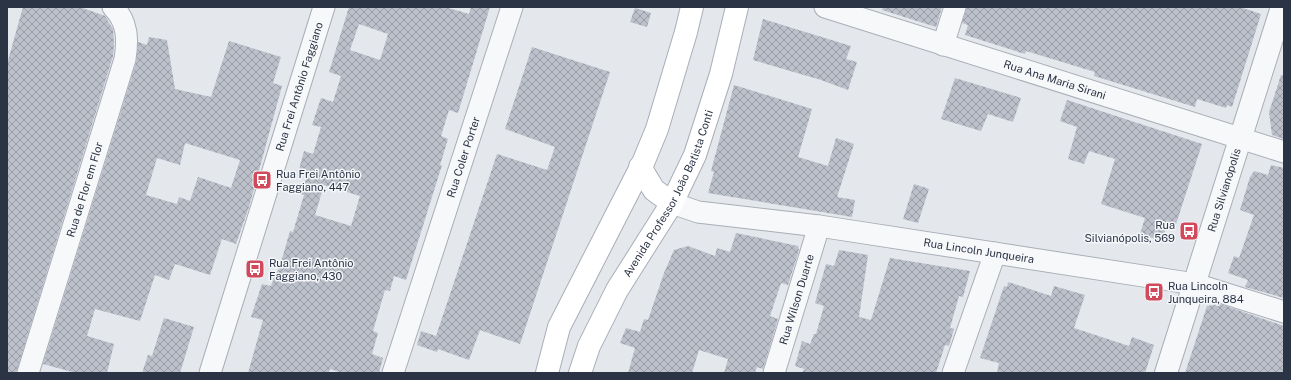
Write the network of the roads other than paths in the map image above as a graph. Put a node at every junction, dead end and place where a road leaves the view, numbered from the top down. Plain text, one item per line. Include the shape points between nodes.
1 (113, 7) edge
2 (324, 7) edge
3 (512, 7) edge
4 (692, 7) edge
5 (737, 7) edge
6 (825, 7) edge
7 (955, 7) edge
8 (1282, 7) edge
9 (850, 11) edge
10 (943, 45) junction
11 (1240, 139) junction
12 (1284, 152) edge
13 (640, 167) junction
14 (672, 203) junction
15 (819, 226) junction
16 (995, 253) junction
17 (1195, 284) junction
18 (1284, 312) edge
19 (28, 373) edge
20 (210, 373) edge
21 (392, 373) edge
22 (547, 373) edge
23 (580, 373) edge
24 (774, 373) edge
25 (953, 373) edge
26 (1166, 373) edge

1 - 19 street, Rua de Flor em Flor via 126,28 128,42 125,59
2 - 20 street, Rua Frei Antônio Faggiano
3 - 21 street, Rua Coler Porter
4 - 13 main road via 657,128
5 - 14 main road, Avenida Professor João Batista Conti via 721,74 695,154
6 - 9 street, Rua Ana Maria Sirani
7 - 10 street
8 - 11 street, Rua Silvianópolis
9 - 10 street, Rua Ana Maria Sirani
10 - 11 street, Rua Ana Maria Sirani
11 - 12 street, Rua Ana Maria Sirani
11 - 17 street, Rua Silvianópolis
13 - 14 main road via 654,190
13 - 22 main road via 559,327
14 - 15 street, Rua Lincoln Junqueira via 698,212
14 - 23 main road, Avenida Professor João Batista Conti via 617,290 589,346
15 - 16 street, Rua Lincoln Junqueira
15 - 24 street, Rua Wilson Duarte
16 - 17 street, Rua Lincoln Junqueira
16 - 25 street
17 - 18 street, Rua Lincoln Junqueira
17 - 26 street, Rua Silvianópolis

